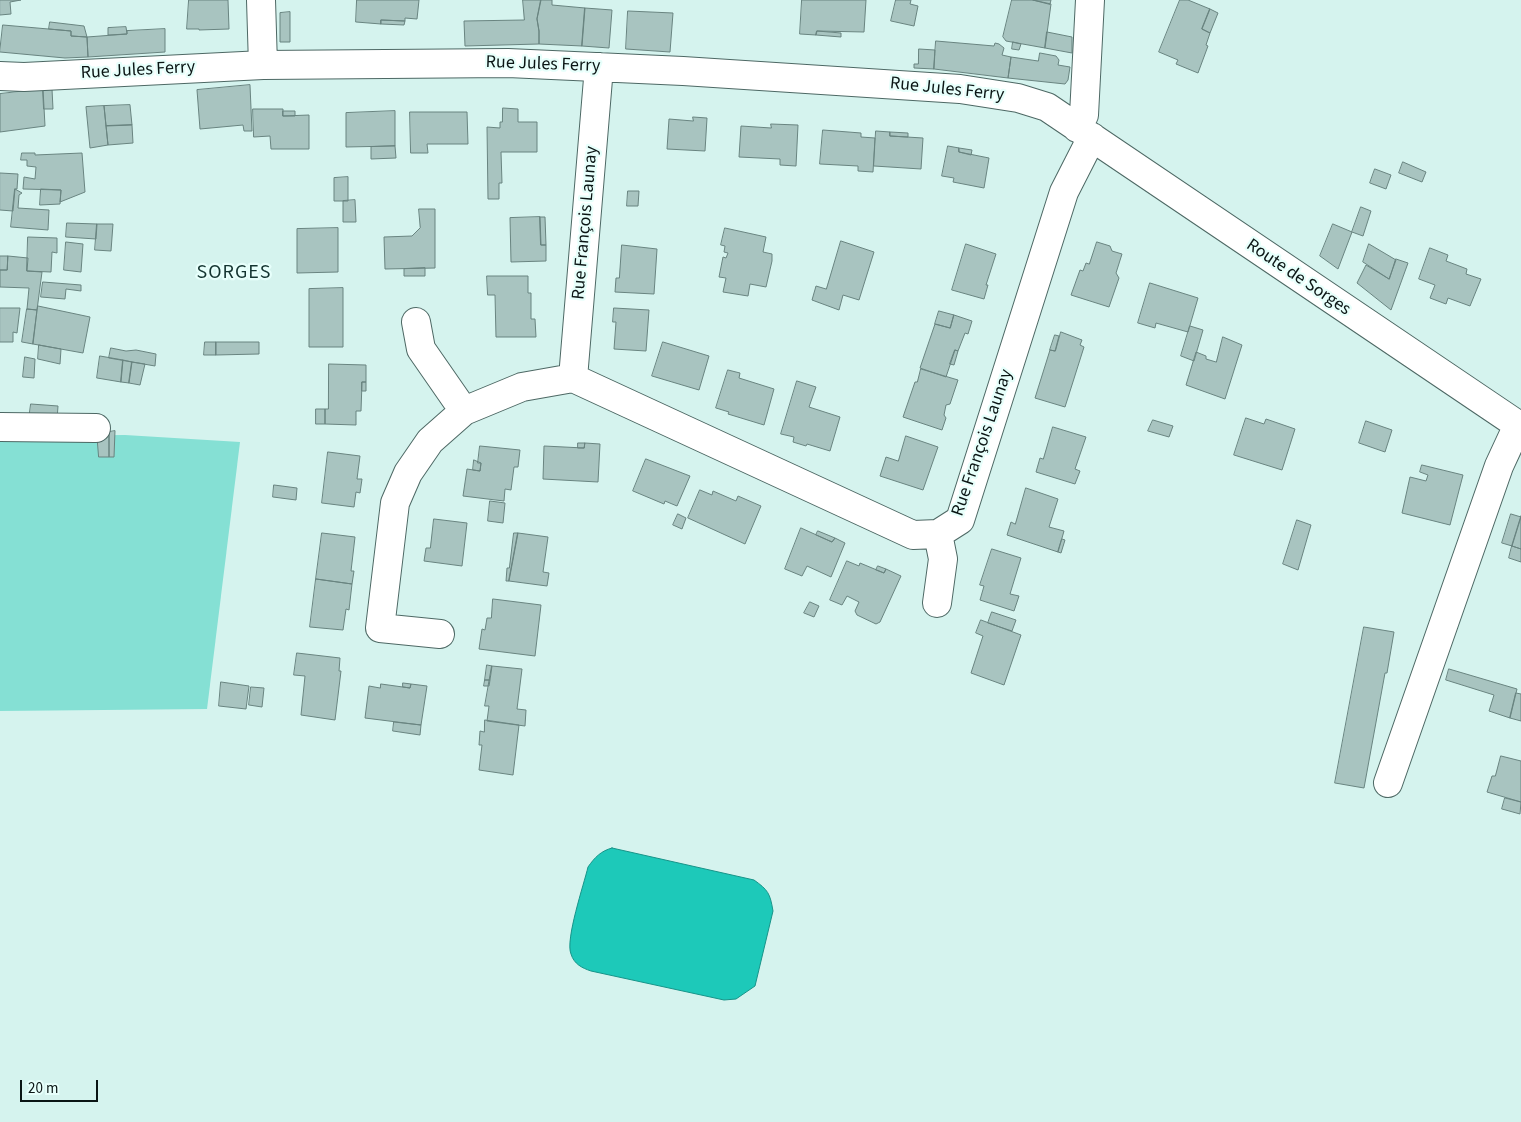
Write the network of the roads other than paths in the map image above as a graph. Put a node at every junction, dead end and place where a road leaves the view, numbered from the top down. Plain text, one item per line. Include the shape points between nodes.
1 (261, 0) edge
2 (1090, 0) edge
3 (263, 65) junction
4 (599, 67) junction
5 (0, 76) edge
6 (1085, 132) junction
7 (416, 322) dead end
8 (573, 378) junction
9 (464, 412) junction
10 (1519, 426) edge
11 (0, 427) edge
12 (96, 428) dead end
13 (938, 534) junction
14 (936, 603) dead end
15 (440, 634) dead end
16 (1388, 783) dead end

1 - 3 street
2 - 6 street, Rue François Launay
3 - 4 street, Rue Jules Ferry via 508,63
3 - 5 street, Rue Jules Ferry
4 - 6 street, Rue Jules Ferry via 960,89 1018,98 1047,107
4 - 8 street, Rue François Launay
6 - 10 street, Route de Sorges
6 - 13 street, Rue François Launay via 960,520
7 - 9 street via 421,349
8 - 9 street via 522,387
8 - 13 street, Rue François Launay via 913,536
9 - 15 street via 430,441 408,473 395,503 380,628
10 - 16 street via 1500,466
11 - 12 street
13 - 14 street via 943,559

